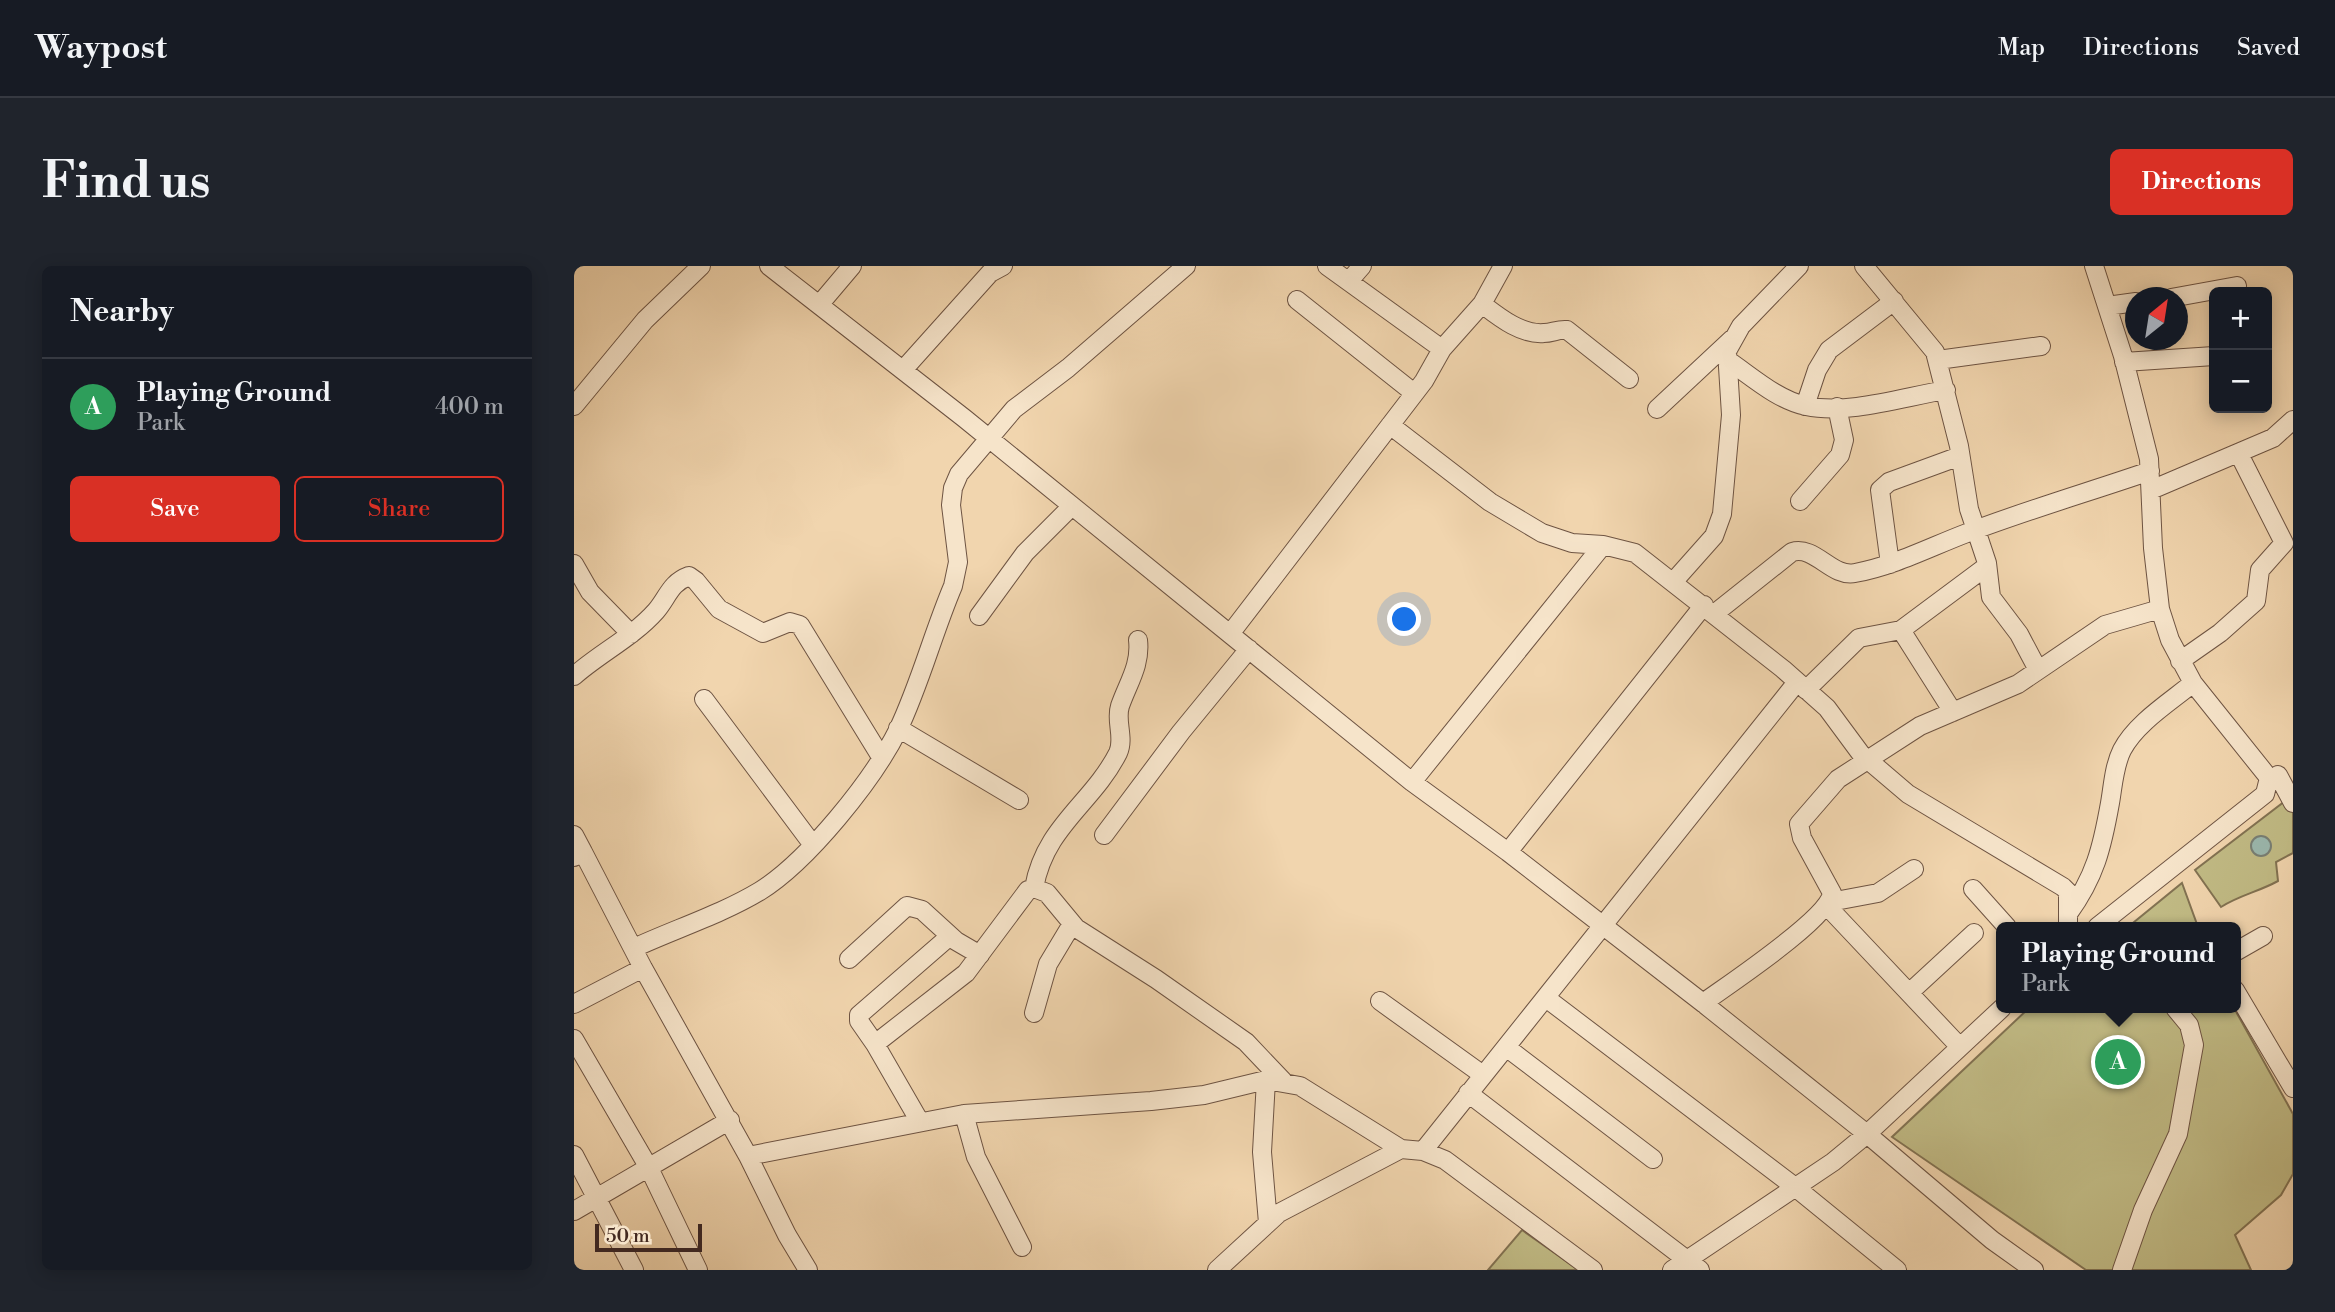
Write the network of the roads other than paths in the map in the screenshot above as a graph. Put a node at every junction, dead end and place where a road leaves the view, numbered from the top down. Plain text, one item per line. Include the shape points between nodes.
1 (701, 266) edge
2 (769, 266) edge
3 (852, 266) edge
4 (1003, 266) edge
5 (1186, 266) edge
6 (1326, 266) edge
7 (1362, 266) edge
8 (1503, 266) edge
9 (1799, 266) edge
10 (1864, 266) edge
11 (2094, 266) edge
12 (1349, 281) junction
13 (2236, 286) dead end
14 (2188, 295) edge
15 (1297, 300) dead end
16 (1894, 301) junction
17 (1482, 304) junction
18 (2125, 304) edge
19 (819, 305) junction
20 (2107, 306) junction
21 (1732, 339) junction
22 (2041, 346) dead end
23 (1442, 349) junction
24 (2209, 356) edge
25 (1726, 359) junction
26 (1938, 360) junction
27 (2124, 362) junction
28 (903, 370) junction
29 (1629, 379) dead end
30 (1945, 390) junction
31 (1414, 393) junction
32 (574, 405) edge
33 (1805, 406) junction
34 (1837, 407) junction
35 (1657, 409) dead end
36 (2293, 420) edge
37 (1390, 425) junction
38 (990, 439) junction
39 (2239, 454) junction
40 (1960, 456) junction
41 (2150, 471) junction
42 (2151, 490) junction
43 (1800, 501) dead end
44 (1072, 506) junction
45 (1977, 530) junction
46 (1603, 545) junction
47 (1889, 564) junction
48 (574, 565) edge
49 (1987, 566) junction
50 (1674, 581) junction
51 (2160, 609) junction
52 (1709, 610) junction
53 (979, 616) dead end
54 (1901, 630) junction
55 (631, 634) junction
56 (1230, 634) junction
57 (1138, 640) dead end
58 (1249, 649) junction
59 (2180, 661) junction
60 (2038, 670) junction
61 (574, 676) edge
62 (2193, 683) junction
63 (1802, 686) junction
64 (704, 699) dead end
65 (1953, 712) junction
66 (898, 728) junction
67 (881, 757) junction
68 (1867, 759) junction
69 (2280, 773) edge
70 (1412, 782) junction
71 (1019, 800) dead end
72 (2293, 803) edge
73 (574, 835) edge
74 (1104, 835) dead end
75 (813, 845) junction
76 (1508, 852) junction
77 (578, 855) edge
78 (1914, 869) dead end
79 (1034, 888) junction
80 (1973, 889) dead end
81 (1829, 904) junction
82 (2067, 921) edge
83 (2003, 922) edge
84 (2103, 922) edge
85 (1072, 924) junction
86 (1604, 927) junction
87 (1974, 933) dead end
88 (950, 936) junction
89 (2263, 936) dead end
90 (634, 948) junction
91 (2241, 949) edge
92 (980, 955) junction
93 (849, 959) dead end
94 (643, 968) junction
95 (1909, 993) junction
96 (1546, 998) junction
97 (2241, 1000) edge
98 (1380, 1001) dead end
99 (1703, 1003) junction
100 (574, 1004) edge
101 (1034, 1013) dead end
102 (1996, 1013) edge
103 (2179, 1013) edge
104 (574, 1039) edge
105 (875, 1044) junction
106 (1506, 1046) junction
107 (1960, 1046) junction
108 (1483, 1075) junction
109 (1274, 1081) junction
110 (2293, 1088) edge
111 (1468, 1093) junction
112 (964, 1114) junction
113 (730, 1120) junction
114 (920, 1122) junction
115 (1867, 1134) junction
116 (1401, 1149) junction
117 (1423, 1151) junction
118 (574, 1155) edge
119 (748, 1156) junction
120 (1653, 1159) dead end
121 (649, 1168) junction
122 (1795, 1187) junction
123 (597, 1198) junction
124 (574, 1211) edge
125 (1268, 1223) junction
126 (1022, 1247) dead end
127 (1694, 1265) edge
128 (634, 1270) edge
129 (698, 1270) edge
130 (808, 1270) edge
131 (1217, 1270) edge
132 (1593, 1270) edge
133 (1672, 1270) edge
134 (1897, 1270) edge
135 (2034, 1270) edge
136 (2122, 1270) edge

1 - 32 street via 645,320
2 - 19 street
3 - 19 street
4 - 28 street via 990,273
5 - 38 street via 1021,403
6 - 12 street
7 - 12 street
8 - 17 street
9 - 21 street
10 - 16 street
11 - 20 street
12 - 23 street
13 - 14 street
15 - 31 street
16 - 26 street
16 - 33 street via 1829,349
17 - 23 street
17 - 29 street via 1519,328 1545,334 1567,330
18 - 20 street
19 - 28 street
20 - 27 street
21 - 25 street
21 - 35 street
22 - 26 street
23 - 31 street
24 - 27 street
25 - 33 street
25 - 50 street via 1731,415 1722,514 1714,536
26 - 30 street
27 - 41 street
28 - 38 street
30 - 34 street
30 - 40 street
31 - 37 street
33 - 34 street
34 - 43 street via 1844,446
36 - 39 street via 2273,438
37 - 46 street via 1524,524 1557,539
37 - 56 street
38 - 44 street
38 - 66 street via 959,474 953,488 958,573
39 - 42 street
39 - 59 street via 2284,543 2260,569 2256,601
40 - 45 street
40 - 47 street via 1889,482 1880,490
41 - 42 street
41 - 45 street
42 - 51 street
44 - 53 street via 1026,553
44 - 56 street
45 - 47 street
45 - 49 street
46 - 50 street via 1635,553
46 - 70 street
47 - 52 street via 1851,574 1800,550 1792,552
48 - 55 street via 590,592
49 - 54 street
49 - 60 street via 1991,597 2019,634
50 - 52 street
51 - 59 street
51 - 60 street via 2105,625
52 - 63 street
52 - 76 street
54 - 63 street via 1859,638
54 - 65 street
55 - 61 street
55 - 67 street via 656,611 672,586 689,576 719,609 763,634 790,622 800,625
56 - 58 street
57 - 79 street via 1138,663 1119,710 1120,747 1047,846
58 - 70 street
58 - 74 street
59 - 62 street
60 - 65 street via 2018,684
62 - 69 street
62 - 82 street via 2149,719 2123,748 2097,863
63 - 68 street via 1827,708
63 - 86 street
64 - 75 street
65 - 68 street via 1920,726
66 - 67 street
66 - 71 street
67 - 75 street
68 - 81 street via 1838,779 1799,824 1832,893
68 - 82 street via 1908,794 2063,887 2068,892
69 - 72 street
69 - 84 street via 2265,794
70 - 76 street
73 - 77 street
75 - 90 street via 759,891
76 - 86 street
77 - 90 street
78 - 81 street via 1878,893
79 - 85 street via 1047,894
79 - 92 street
80 - 83 street
81 - 95 street
81 - 99 street via 1807,926
85 - 101 street via 1048,964
85 - 109 street via 1233,1032 1257,1051
86 - 96 street
86 - 99 street
87 - 95 street
88 - 92 street
88 - 93 street via 922,910 907,906
88 - 105 street via 859,1015
89 - 91 street
90 - 94 street
92 - 105 street via 947,990
94 - 100 street
94 - 113 street
95 - 107 street
96 - 106 street
96 - 122 street
97 - 110 street
98 - 108 street
99 - 115 street
102 - 107 street
103 - 136 street via 2189,1025 2194,1045 2178,1134
104 - 121 street
105 - 114 street
106 - 108 street
106 - 120 street
107 - 115 street
108 - 111 street
109 - 112 street via 1191,1097
109 - 116 street via 1317,1095
109 - 125 street via 1262,1152
111 - 117 street
111 - 127 street
112 - 114 street
112 - 126 street via 976,1157
113 - 119 street
113 - 121 street
114 - 119 street
115 - 122 street
115 - 135 street
116 - 117 street
116 - 125 street
117 - 132 street via 1466,1173
118 - 123 street
119 - 130 street
121 - 123 street
121 - 129 street
122 - 127 street
122 - 134 street
123 - 124 street
123 - 128 street
125 - 131 street
127 - 133 street

